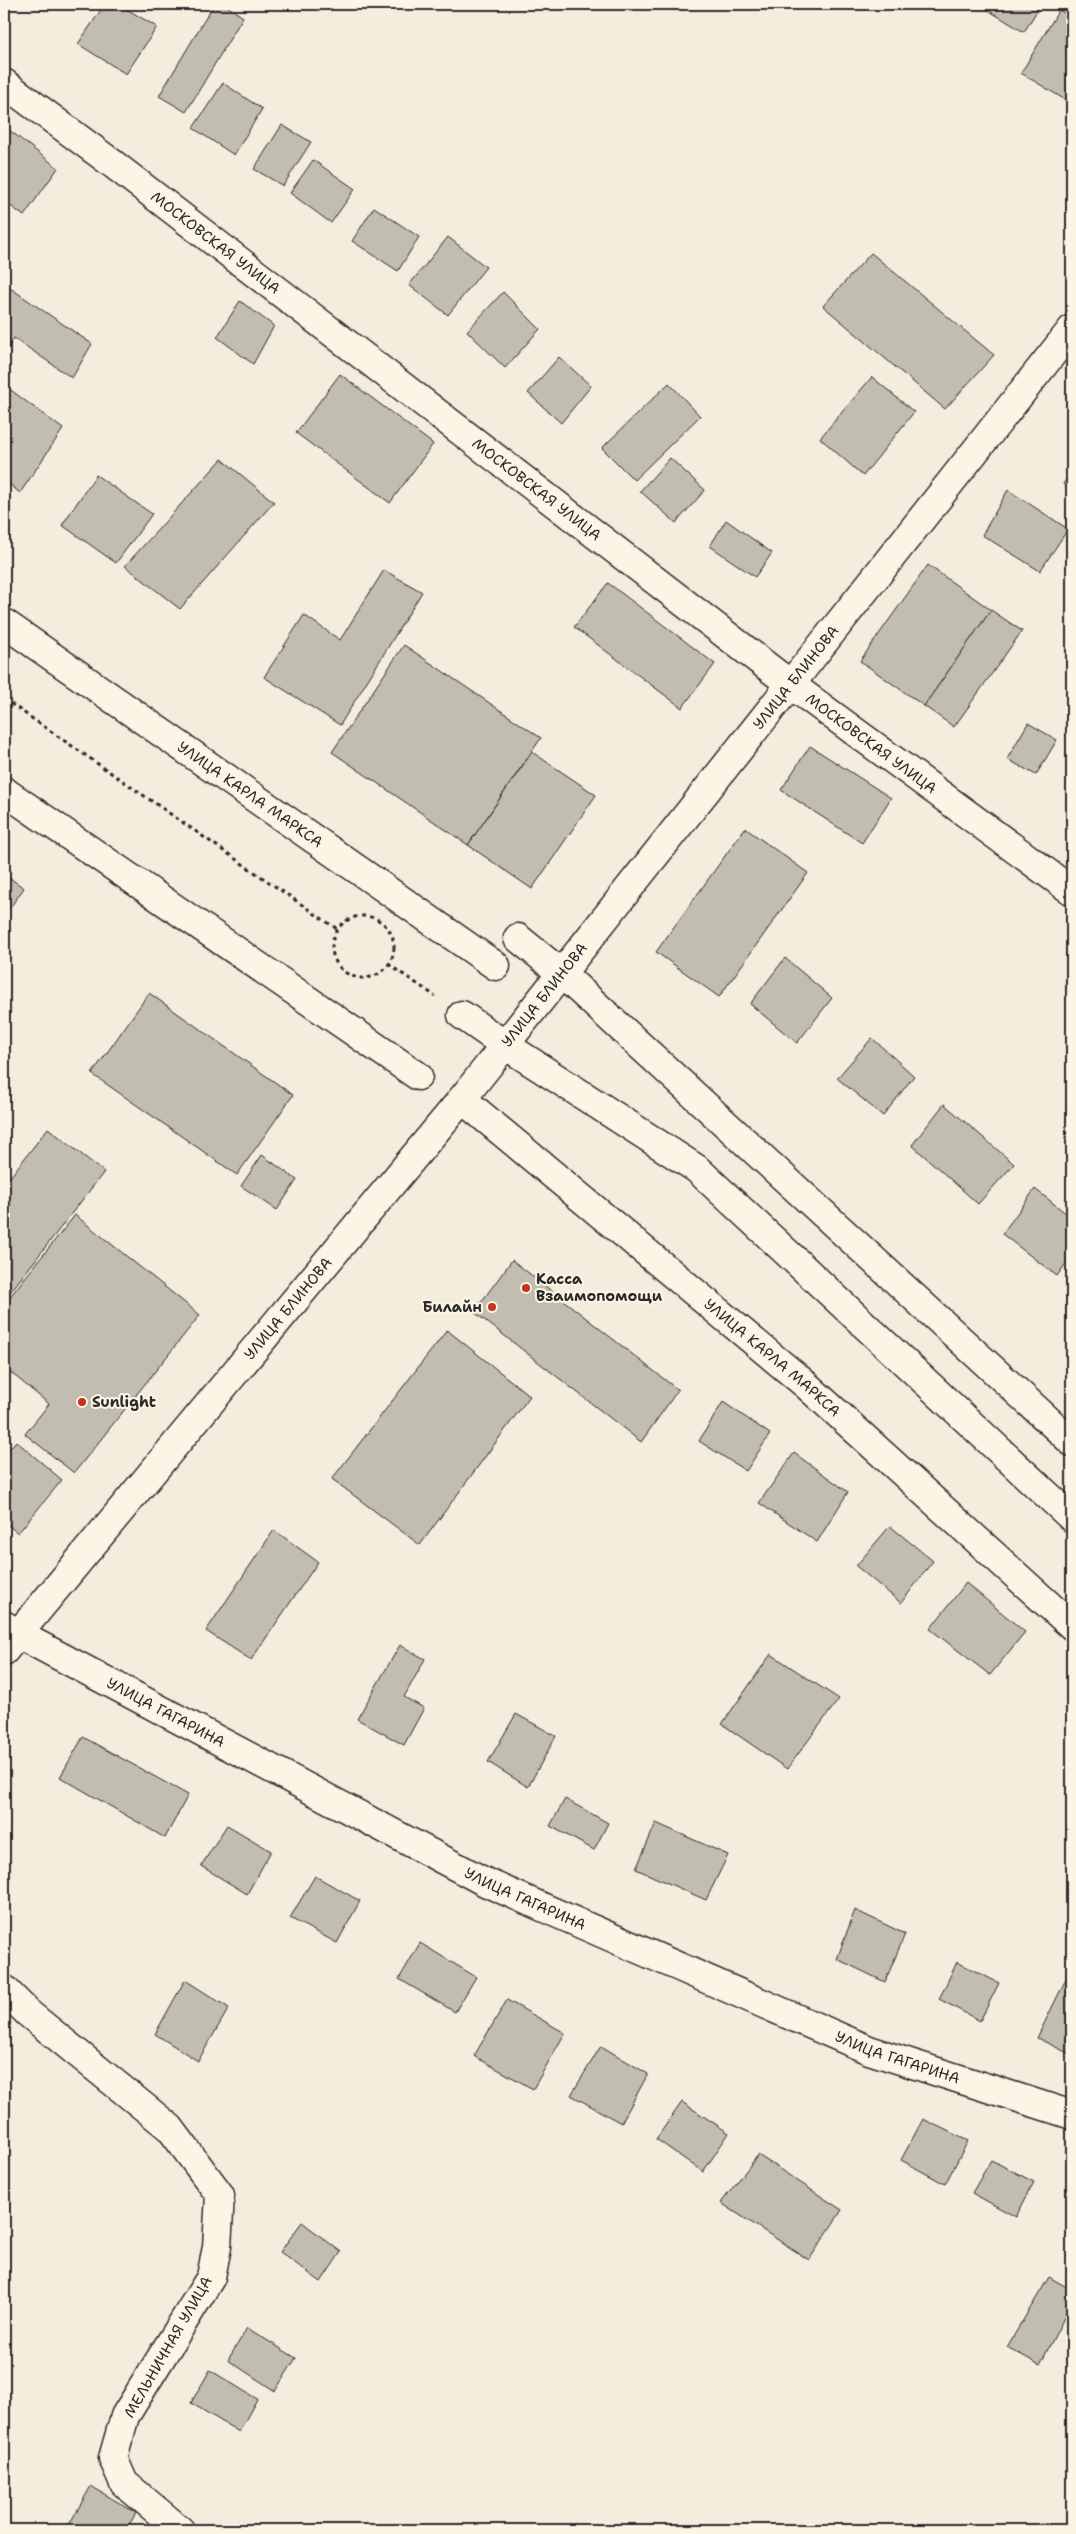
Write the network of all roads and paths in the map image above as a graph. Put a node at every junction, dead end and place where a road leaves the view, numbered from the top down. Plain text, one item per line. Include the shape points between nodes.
1 (4, 83) edge
2 (1072, 329) edge
3 (4, 624) edge
4 (790, 684) junction
5 (4, 699) edge
6 (4, 791) edge
7 (1072, 891) edge
8 (338, 929) junction
9 (518, 938) dead end
10 (388, 964) junction
11 (496, 966) dead end
12 (561, 973) junction
13 (462, 1015) joint
14 (505, 1045) junction
15 (418, 1076) dead end
16 (462, 1099) junction
17 (1072, 1442) edge
18 (1072, 1518) edge
19 (1072, 1626) edge
20 (8, 1637) edge
21 (4, 1989) edge
22 (1072, 2115) edge
23 (180, 2530) edge

1 - 4 street, МОСКОВСКАЯ УЛИЦА
2 - 4 street, УЛИЦА БЛИНОВА
3 - 11 street, УЛИЦА КАРЛА МАРКСА
4 - 7 street, МОСКОВСКАЯ УЛИЦА
4 - 12 street, УЛИЦА БЛИНОВА
5 - 8 path
6 - 15 street
8 - 10 path via 357,917 369,917 380,922 393,941 393,953
8 - 10 path via 333,940 333,952 345,972 356,977 368,977 379,973
9 - 12 street
10 - 13 path
12 - 14 street, УЛИЦА БЛИНОВА
12 - 17 street
13 - 14 street
14 - 16 street, УЛИЦА БЛИНОВА
14 - 18 street via 697,1169
16 - 19 street, УЛИЦА КАРЛА МАРКСА via 805,1384
16 - 20 street, УЛИЦА БЛИНОВА
20 - 22 street, УЛИЦА ГАГАРИНА via 485,1882 869,2050
21 - 23 street, МЕЛЬНИЧНАЯ УЛИЦА via 28,2013 170,2128 220,2195 217,2247 211,2277 125,2416 113,2458 124,2483

